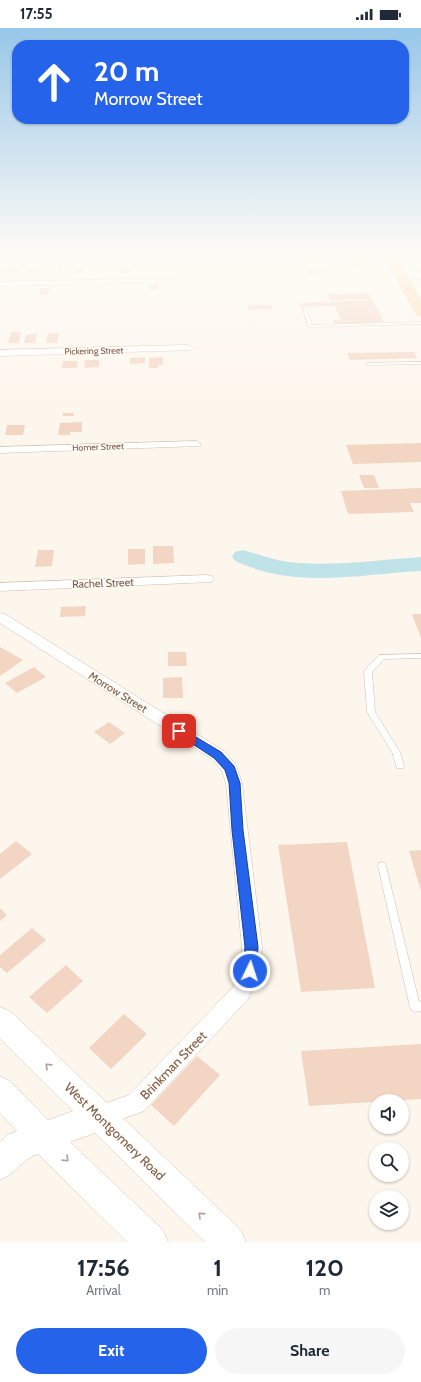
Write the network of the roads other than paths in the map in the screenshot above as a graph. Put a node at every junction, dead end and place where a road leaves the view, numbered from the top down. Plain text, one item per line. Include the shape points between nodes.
1 (305, 311) edge
2 (421, 323) edge
3 (188, 348) dead end
4 (0, 353) edge
5 (421, 363) edge
6 (367, 364) dead end
7 (196, 444) dead end
8 (0, 450) edge
9 (207, 579) dead end
10 (0, 587) edge
11 (0, 617) edge
12 (421, 656) edge
13 (400, 766) dead end
14 (382, 866) dead end
15 (248, 914) joint
16 (421, 1006) edge
17 (0, 1020) edge
18 (0, 1091) edge
19 (100, 1116) junction
20 (43, 1137) junction
21 (0, 1164) edge
22 (151, 1242) edge
23 (229, 1242) edge

1 - 2 lane via 310,326
3 - 4 street, Pickering Street
5 - 6 lane
7 - 8 street, Homer Street
9 - 10 street, Rachel Street
11 - 15 street, Morrow Street via 218,755 230,769 234,783
12 - 13 lane via 382,657 368,671 371,712 396,752
14 - 16 lane via 416,1007
15 - 19 street, Brinkman Street via 252,947 250,971 241,993 136,1103
19 -> 17 main road, West Montgomery Road
18 - 20 main road
19 - 20 main road, Brinkman Street
23 -> 19 main road, West Montgomery Road
20 - 21 main road, Brinkman Street via 18,1146
20 -> 22 main road

